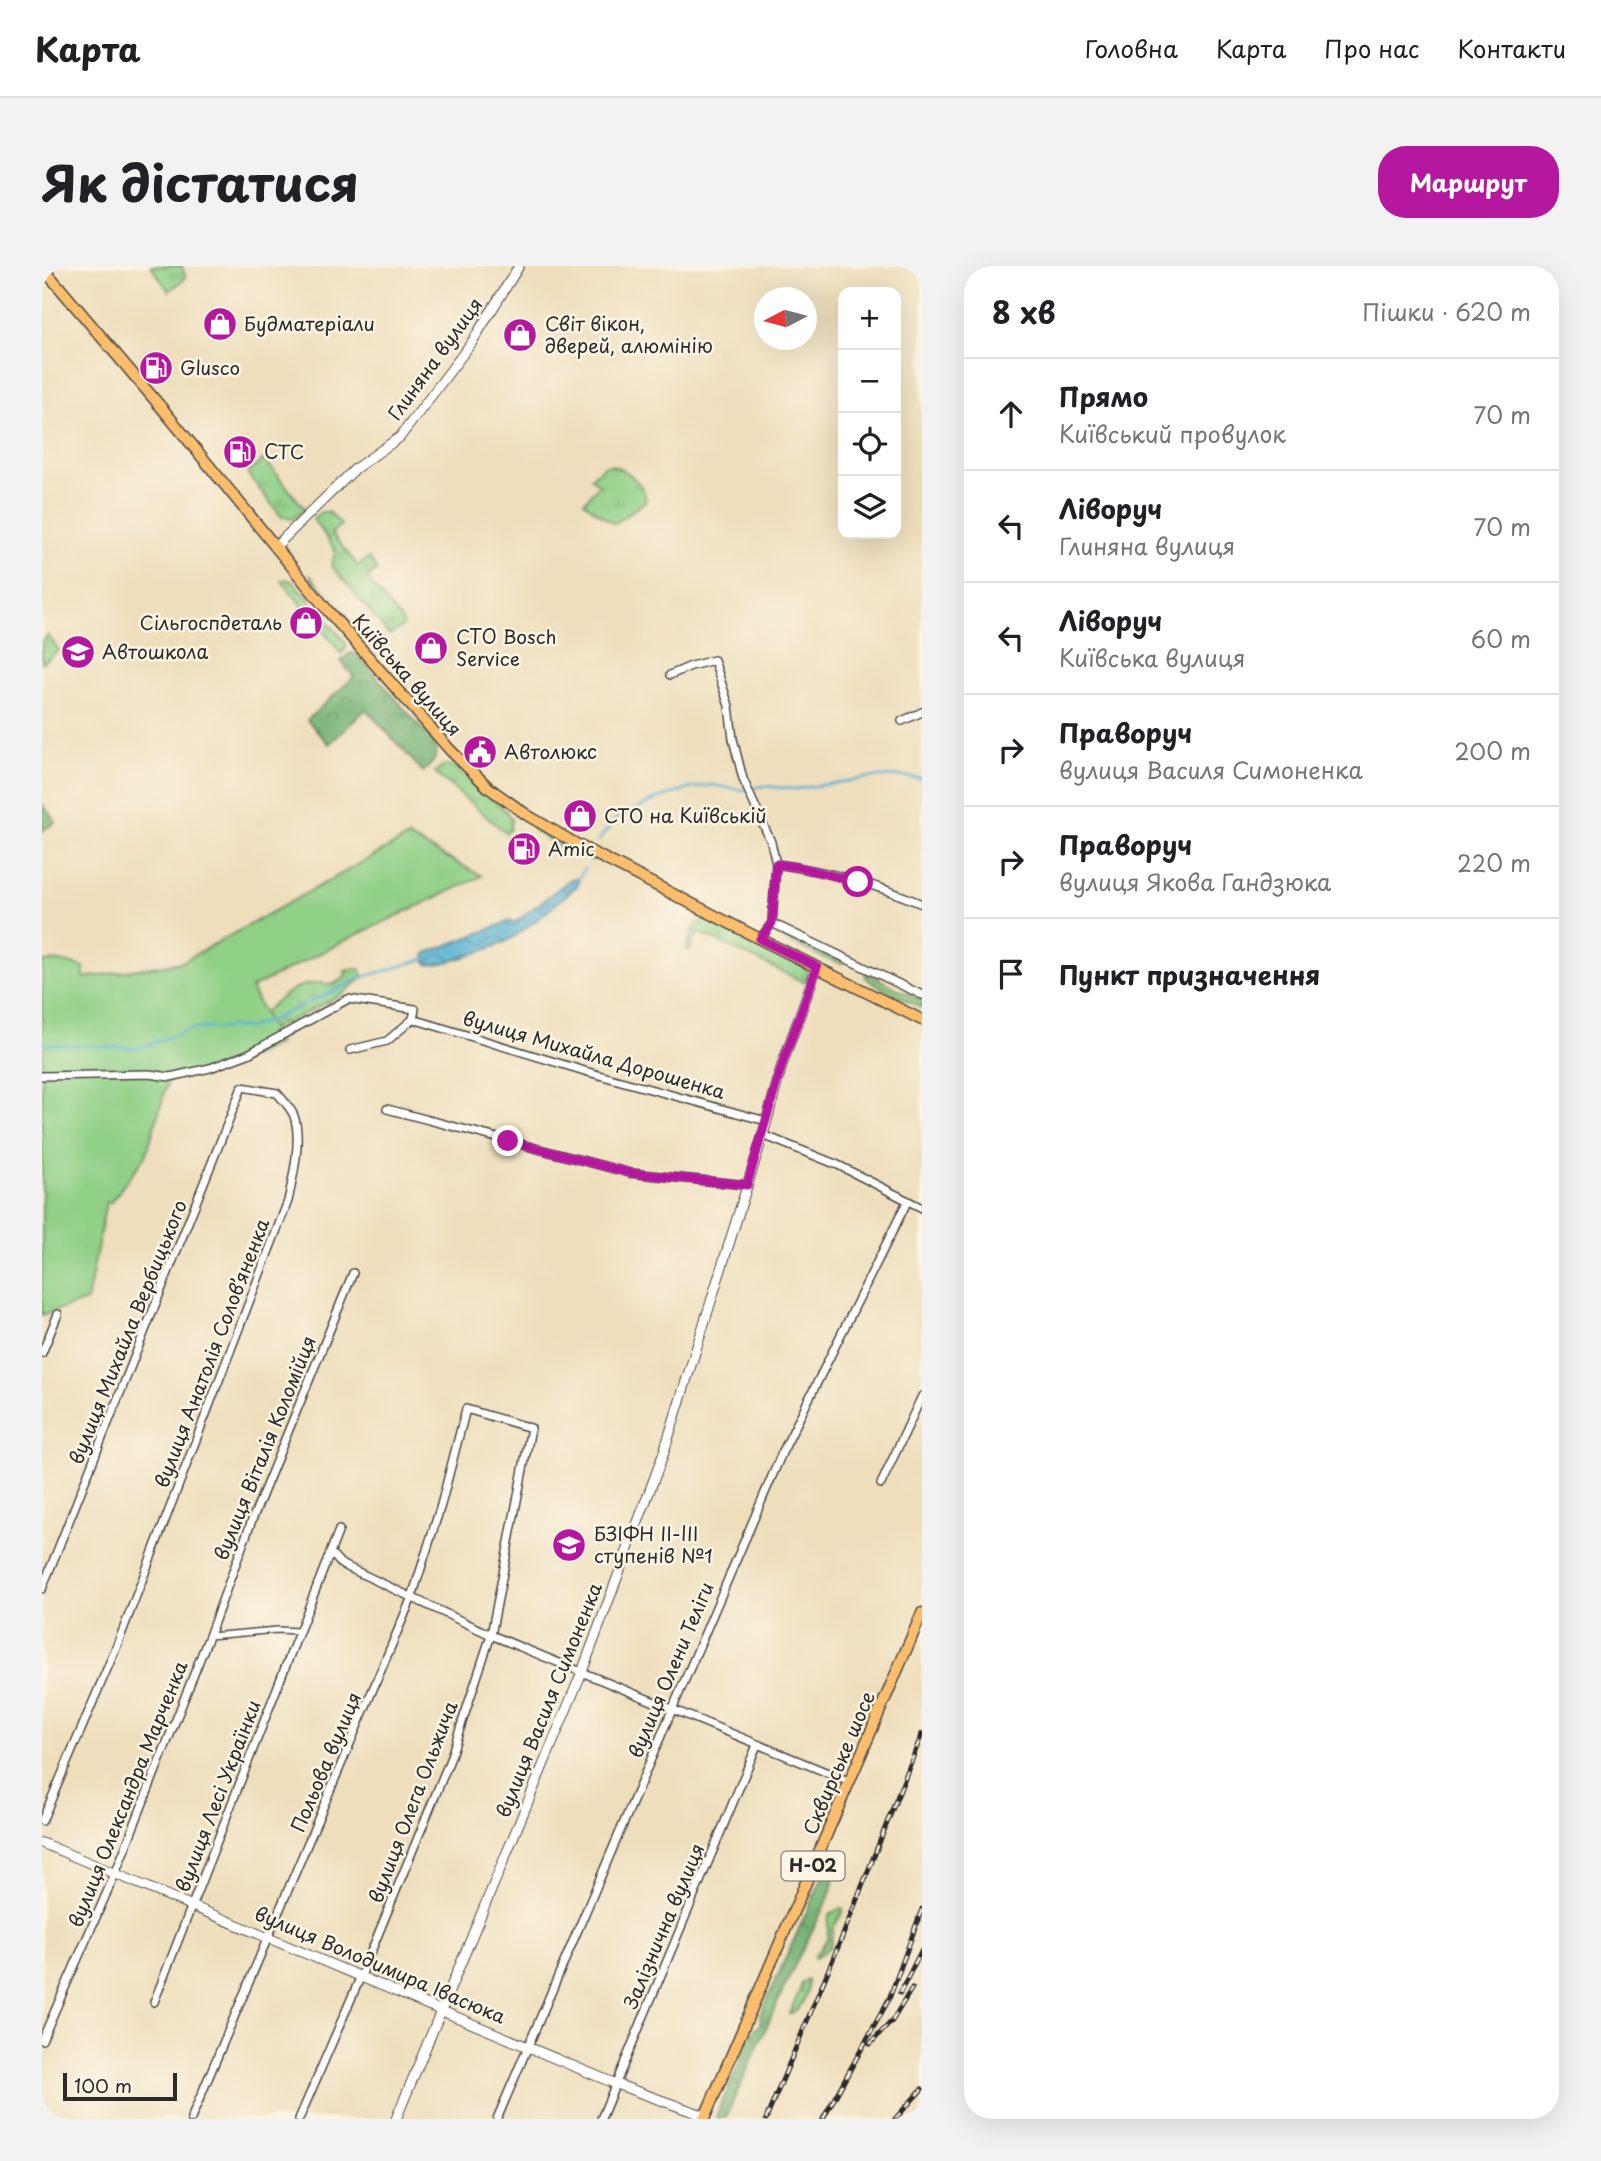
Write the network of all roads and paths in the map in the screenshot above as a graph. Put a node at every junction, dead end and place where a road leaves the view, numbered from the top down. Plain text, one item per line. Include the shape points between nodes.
1 (519, 266) edge
2 (42, 267) edge
3 (275, 547) junction
4 (670, 675) dead end
5 (922, 712) edge
6 (902, 721) dead end
7 (776, 864) junction
8 (922, 904) edge
9 (772, 923) junction
10 (760, 939) junction
11 (817, 967) junction
12 (922, 995) edge
13 (413, 1019) junction
14 (922, 1020) edge
15 (349, 1049) dead end
16 (42, 1076) edge
17 (243, 1087) joint
18 (387, 1109) dead end
19 (766, 1121) junction
20 (762, 1135) junction
21 (747, 1185) junction
22 (907, 1202) junction
23 (922, 1208) edge
24 (352, 1273) dead end
25 (58, 1314) dead end
26 (42, 1353) edge
27 (922, 1396) edge
28 (466, 1409) joint
29 (881, 1484) dead end
30 (339, 1530) dead end
31 (331, 1553) junction
32 (42, 1590) edge
33 (412, 1597) junction
34 (922, 1613) edge
35 (300, 1631) junction
36 (491, 1635) junction
37 (209, 1636) junction
38 (582, 1672) junction
39 (671, 1708) junction
40 (757, 1745) junction
41 (850, 1782) junction
42 (42, 1821) edge
43 (42, 1843) edge
44 (115, 1874) junction
45 (192, 1906) junction
46 (270, 1938) junction
47 (361, 1976) junction
48 (154, 2002) dead end
49 (441, 2009) junction
50 (42, 2040) edge
51 (527, 2046) junction
52 (616, 2084) junction
53 (705, 2118) edge
54 (191, 2119) edge
55 (299, 2119) edge
56 (396, 2119) edge
57 (497, 2119) edge
58 (600, 2119) edge

1 - 3 street, Глиняна вулиця via 472,342 400,437 356,468
2 - 3 main road, Київська вулиця
3 - 10 main road, Київська вулиця via 426,724 489,788 548,829
4 - 7 street via 714,660 745,785
5 - 6 street
7 - 8 street via 858,882
7 - 9 street
9 - 10 street
9 - 12 street
10 - 11 main road, Київська вулиця
11 - 14 main road, Київська вулиця
11 - 19 street, вулиця Василя Симоненка
13 - 15 street via 387,1041
13 - 16 street, вулиця Михайла Дорошенка via 415,1009 348,999 248,1054 210,1068 170,1077
13 - 19 street, вулиця Михайла Дорошенка
17 - 32 street, вулиця Михайла Вербицького
17 - 42 street, вулиця Анатолія Соловʼяненка via 277,1093 294,1115 296,1164 288,1201 112,1657
18 - 21 street via 630,1173
19 - 20 street, вулиця Василя Симоненка
20 - 21 street, вулиця Василя Симоненка
20 - 22 street via 838,1165
21 - 38 street, вулиця Василя Симоненка via 663,1454
22 - 23 street
22 - 39 street, вулиця Олени Теліги via 782,1453
24 - 37 street, вулиця Віталія Коломійця
25 - 26 street
27 - 29 street
28 - 33 street, Польова вулиця
28 - 36 street, вулиця Олега Ольжича via 531,1428
30 - 31 street, вулиця Лесі Українки
31 - 33 street via 341,1564
31 - 35 street, вулиця Лесі Українки
33 - 36 street
33 - 46 street, Польова вулиця
34 - 41 main road, Сквирське шосе / Н-02
35 - 37 street
35 - 45 street, вулиця Лесі Українки
36 - 38 street
36 - 47 street, вулиця Олега Ольжича via 449,1762
37 - 44 street, вулиця Олександра Марченка
38 - 39 street
38 - 49 street, вулиця Василя Симоненка
39 - 40 street
39 - 51 street, вулиця Олени Теліги
40 - 41 street
40 - 52 street, Залізнична вулиця
41 - 53 main road, Сквирське шосе / Н-02
43 - 44 street, вулиця Володимира Івасюка
44 - 45 street, вулиця Володимира Івасюка
44 - 50 street, вулиця Олександра Марченка
45 - 46 street, вулиця Володимира Івасюка
45 - 48 street, вулиця Лесі Українки
46 - 47 street, вулиця Володимира Івасюка
46 - 54 street, Польова вулиця
47 - 49 street, вулиця Володимира Івасюка
47 - 55 street, вулиця Олега Ольжича
49 - 51 street, вулиця Володимира Івасюка
49 - 56 street, вулиця Василя Симоненка
51 - 52 street, вулиця Володимира Івасюка
51 - 57 street, вулиця Олени Теліги
52 - 53 street, вулиця Володимира Івасюка
52 - 58 street, Залізнична вулиця

